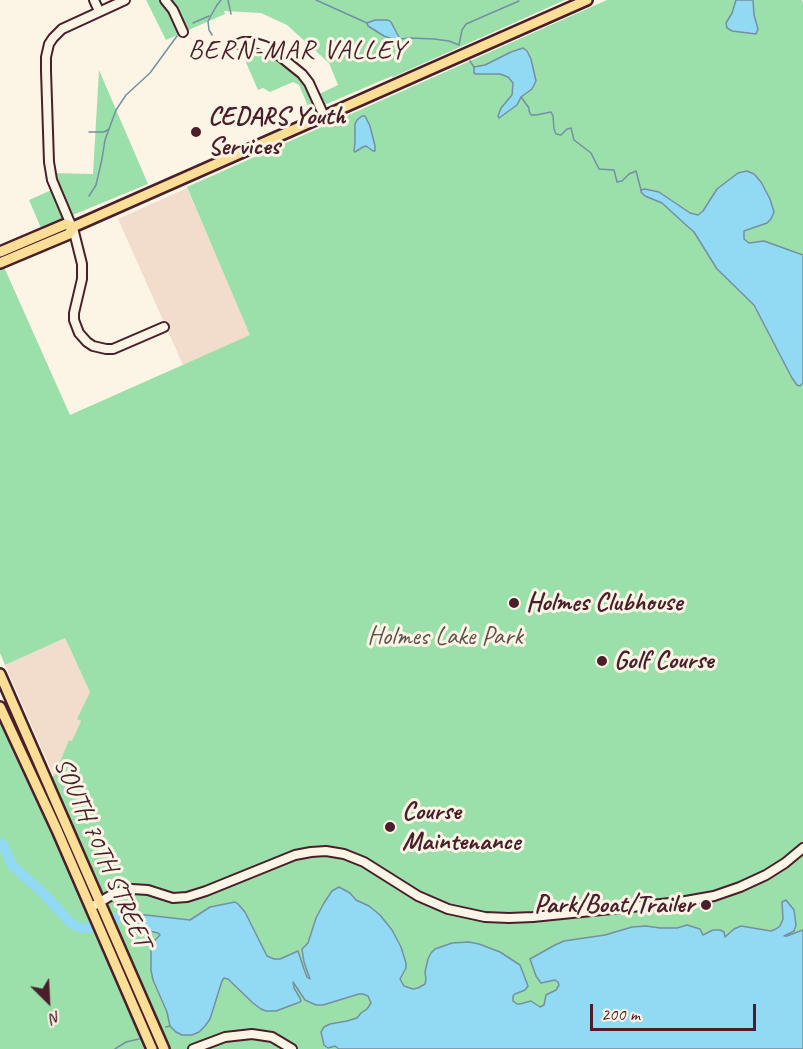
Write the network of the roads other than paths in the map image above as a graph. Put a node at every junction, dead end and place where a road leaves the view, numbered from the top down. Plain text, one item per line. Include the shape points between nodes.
1 (94, 0) edge
2 (124, 0) edge
3 (165, 0) edge
4 (587, 0) edge
5 (99, 11) junction
6 (183, 32) dead end
7 (238, 44) dead end
8 (324, 116) junction
9 (73, 227) junction
10 (0, 252) edge
11 (0, 263) edge
12 (164, 327) dead end
13 (0, 674) edge
14 (0, 707) edge
15 (803, 848) edge
16 (96, 892) junction
17 (109, 896) junction
18 (101, 903) junction
19 (90, 907) junction
20 (152, 1049) edge
21 (164, 1049) edge
22 (193, 1049) edge
23 (292, 1049) edge

1 - 5 street
2 - 5 street
3 - 6 street
4 - 8 main road
5 - 9 street via 58,32 46,57 50,171
7 - 8 street via 252,42 265,46 302,74
8 - 9 main road
9 - 10 main road via 66,224
9 - 11 main road via 69,234
9 - 12 street via 83,270 74,313 82,337 93,346 113,349
13 - 16 main road, SOUTH 70TH STREET
14 - 19 main road, SOUTH 70TH STREET
15 - 17 street via 766,875 714,896 533,917 485,917 448,909 418,896 364,862 326,851 295,855 187,897 173,898 136,888
16 - 17 street
16 - 18 main road, SOUTH 70TH STREET
17 - 18 street
18 - 19 street
18 - 21 main road, SOUTH 70TH STREET
19 - 20 main road, SOUTH 70TH STREET
22 - 23 street via 225,1037 252,1034 272,1037

